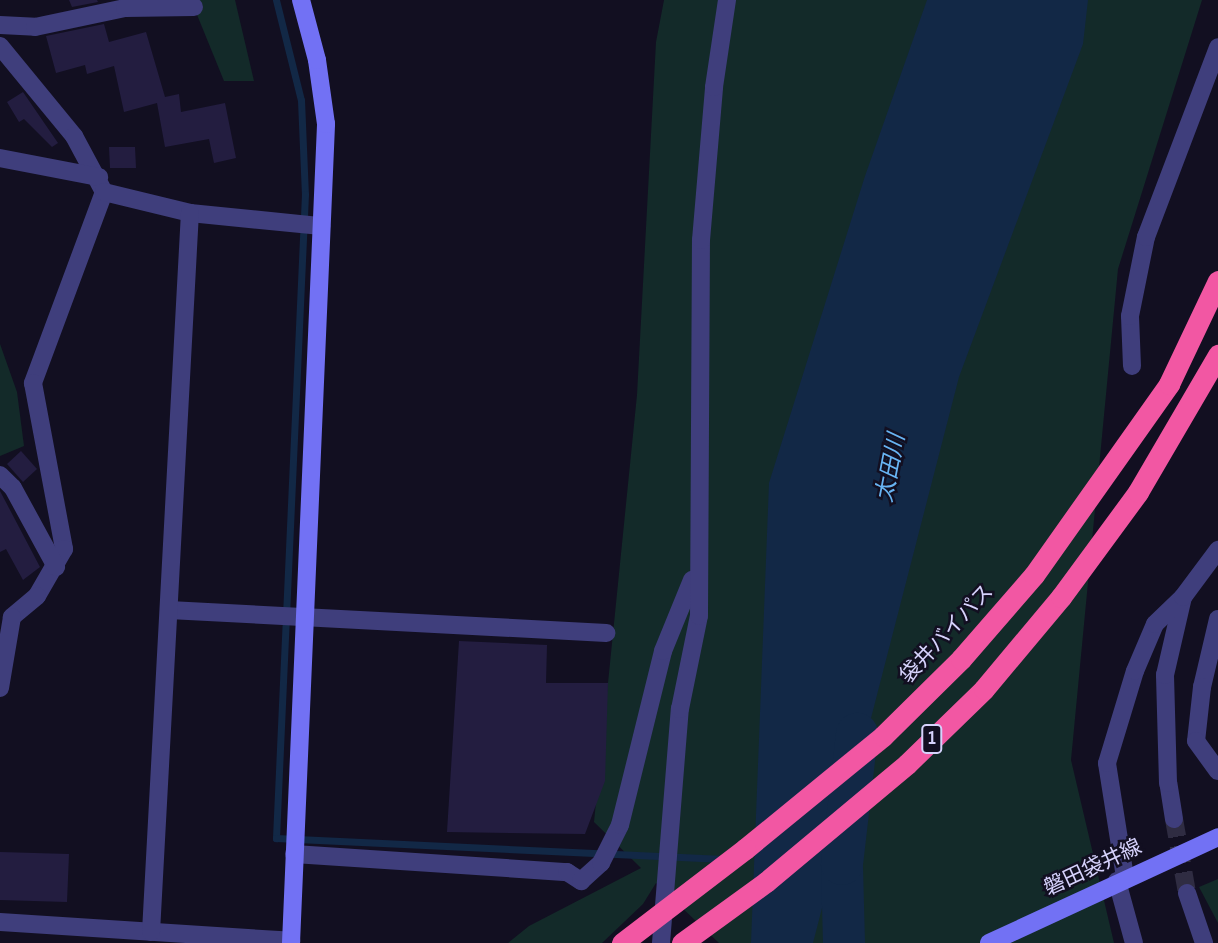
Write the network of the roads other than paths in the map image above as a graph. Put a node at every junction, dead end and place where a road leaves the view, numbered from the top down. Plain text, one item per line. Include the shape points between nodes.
1 (301, 0) edge
2 (727, 0) edge
3 (194, 7) dead end
4 (0, 25) edge
5 (0, 46) edge
6 (1218, 47) edge
7 (0, 158) edge
8 (102, 184) junction
9 (190, 213) junction
10 (321, 226) junction
11 (1218, 281) edge
12 (1218, 355) edge
13 (1132, 366) dead end
14 (0, 475) edge
15 (699, 543) junction
16 (1216, 558) edge
17 (56, 567) junction
18 (1183, 597) junction
19 (169, 610) junction
20 (305, 617) junction
21 (1218, 619) edge
22 (606, 633) dead end
23 (0, 688) edge
24 (1218, 771) edge
25 (1174, 819) tunnel mouth
26 (1218, 837) edge
27 (295, 854) junction
28 (1121, 879) junction
29 (1187, 894) tunnel mouth
30 (0, 922) edge
31 (152, 932) junction
32 (1202, 940) edge
33 (291, 942) edge
34 (622, 943) edge
35 (661, 943) edge
36 (682, 943) edge
37 (989, 943) edge
38 (1134, 943) edge

1 - 10 street via 317,60 326,124
2 - 15 street via 714,87 701,240
3 - 4 street via 125,8 35,27
5 - 8 street via 74,136
6 - 13 street via 1146,237 1130,316
7 - 8 street
8 - 9 street
8 - 17 street via 33,383 64,550
9 - 10 street
9 - 19 street
10 - 20 street
11 - 34 highway, 袋井バイパス / 1, bridge via 1169,384 1034,575 961,659 883,736
12 - 36 highway, 1 via 1138,492 1061,597 984,689 887,781 766,882
14 - 17 street via 13,488
15 - 27 street via 689,597 660,664 620,825 601,863 581,881 566,872
15 - 35 street via 699,616 680,709
16 - 18 street
17 - 23 street via 37,596 12,617
18 - 25 street via 1165,675 1168,783
18 - 28 street via 1155,625 1135,671 1107,762
19 - 20 street
19 - 31 street
20 - 22 street
20 - 27 street
21 - 24 street via 1202,687 1196,741
26 - 28 street, 磐田袋井線
27 - 33 street
28 - 37 street, 磐田袋井線
28 - 38 street
29 - 32 street
30 - 31 street
31 - 33 street

